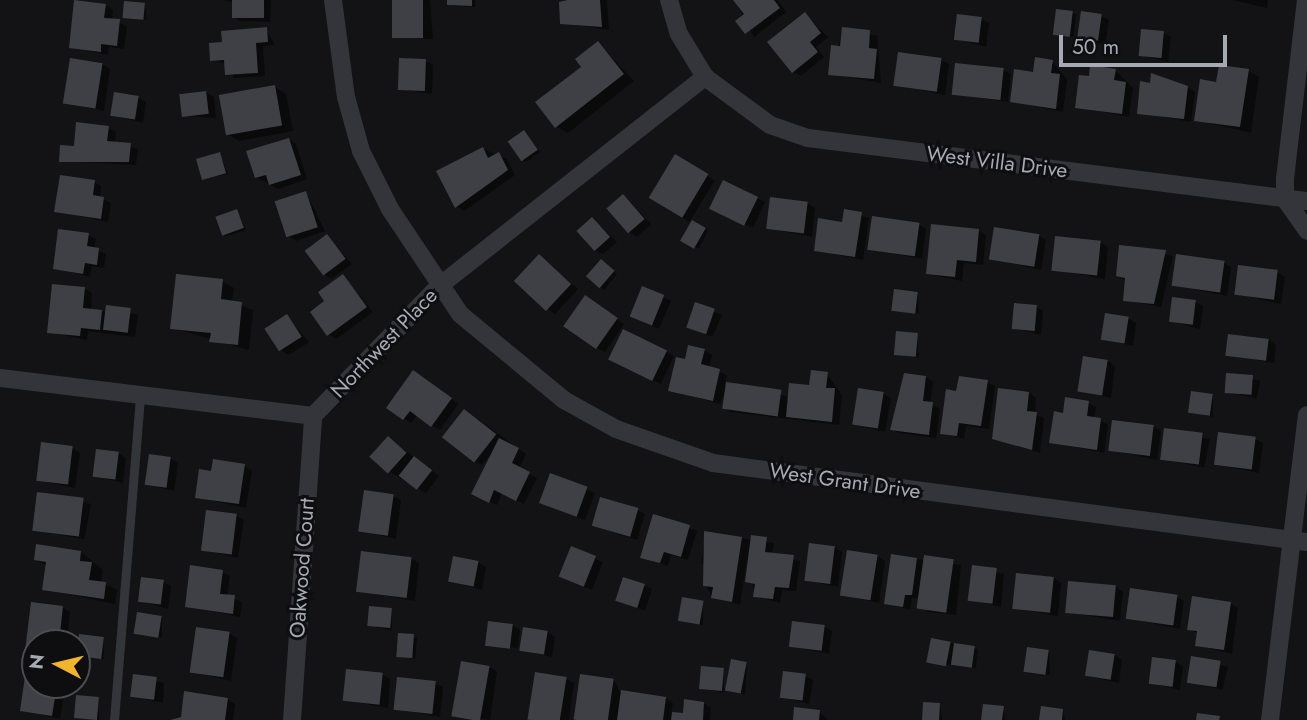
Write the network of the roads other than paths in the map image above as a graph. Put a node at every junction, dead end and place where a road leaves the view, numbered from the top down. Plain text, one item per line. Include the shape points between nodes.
1 (333, 0) edge
2 (670, 0) edge
3 (1306, 0) edge
4 (705, 77) junction
5 (1285, 199) junction
6 (1307, 201) edge
7 (1307, 231) edge
8 (438, 287) junction
9 (0, 378) edge
10 (140, 395) junction
11 (1307, 415) edge
12 (313, 416) junction
13 (1300, 541) edge
14 (114, 720) edge
15 (292, 720) edge
16 (1270, 720) edge

1 - 8 street, West Grant Drive via 334,40 360,151
2 - 4 street via 679,34
3 - 5 street
4 - 5 street, West Villa Drive via 770,125 808,138
4 - 8 street, Northwest Place
5 - 6 street, West Villa Drive
5 - 7 street
8 - 12 street, Northwest Place
8 - 13 street, West Grant Drive via 489,342 564,400 679,453 713,463
9 - 10 street, Northwest Place
10 - 12 street, Northwest Place
10 - 14 lane
11 - 13 street
12 - 15 street, Oakwood Court
13 - 16 street

